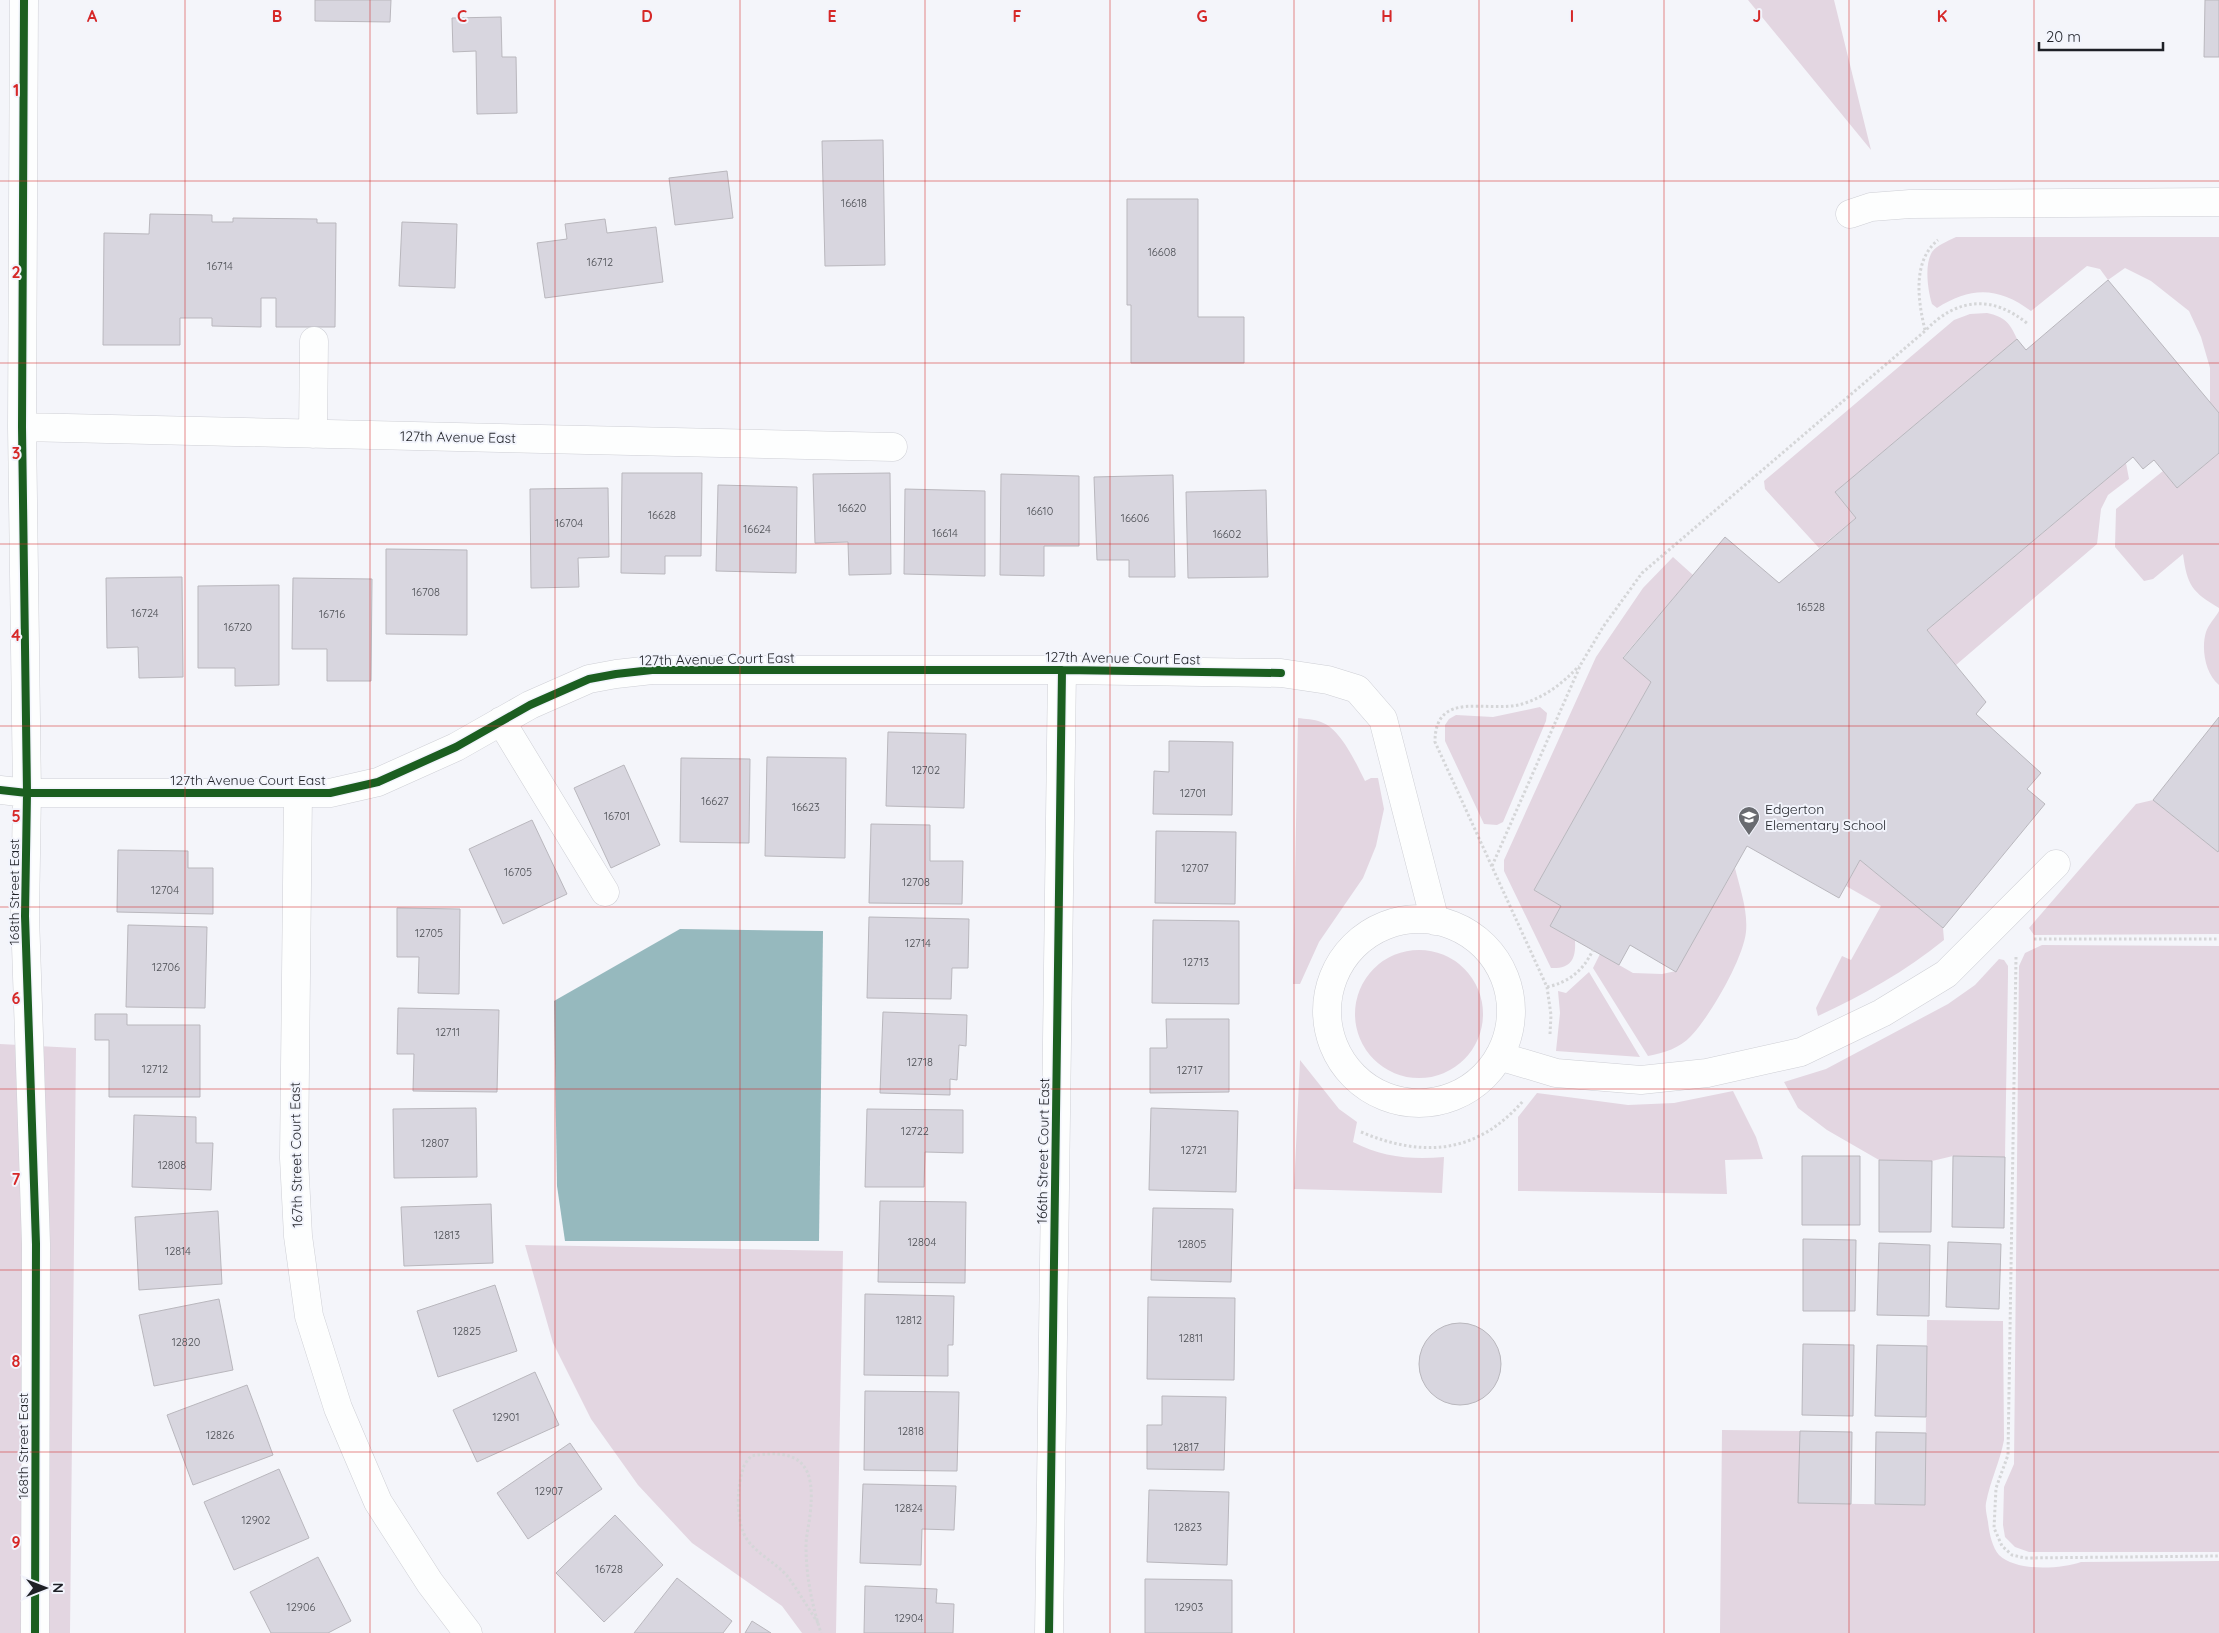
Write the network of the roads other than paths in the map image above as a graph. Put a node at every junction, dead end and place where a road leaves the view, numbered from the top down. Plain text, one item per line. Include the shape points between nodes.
1 (24, 0) edge
2 (2219, 202) edge
3 (1850, 214) dead end
4 (314, 341) dead end
5 (22, 427) junction
6 (313, 434) junction
7 (893, 447) dead end
8 (1062, 670) junction
9 (501, 721) junction
10 (0, 790) edge
11 (28, 792) junction
12 (298, 794) junction
13 (2056, 864) dead end
14 (604, 892) dead end
15 (1435, 921) junction
16 (1499, 1056) junction
17 (35, 1633) edge
18 (468, 1633) edge
19 (1049, 1633) edge

1 - 5 street, 168th Street East
2 - 3 street via 1910,204 1870,207
4 - 6 street
5 - 6 street, 127th Avenue East
5 - 11 street, 168th Street East
6 - 7 street, 127th Avenue East
8 - 9 street, 127th Avenue Court East via 652,670 590,679
8 - 15 street, 127th Avenue Court East via 1281,673 1357,688 1383,718
8 - 19 street, 166th Street Court East
9 - 12 street, 127th Avenue Court East via 456,747 378,782 330,793
9 - 14 street
10 - 11 street, 127th Avenue Court East
11 - 12 street, 127th Avenue Court East
11 - 17 street, 168th Street East via 25,916 36,1244
12 - 18 street, 167th Street Court East via 294,1158 298,1236 309,1316 338,1408 378,1502 430,1583
13 - 16 street via 1946,974 1882,1013 1801,1052 1706,1073 1641,1080 1556,1073
15 - 16 street via 1460,928 1478,941 1494,958 1506,980 1510,1027
15 - 16 street via 1411,920 1388,925 1366,936 1348,952 1335,972 1328,995 1328,1020 1333,1043 1344,1064 1360,1082 1381,1095 1403,1102 1427,1103 1451,1098 1472,1087

